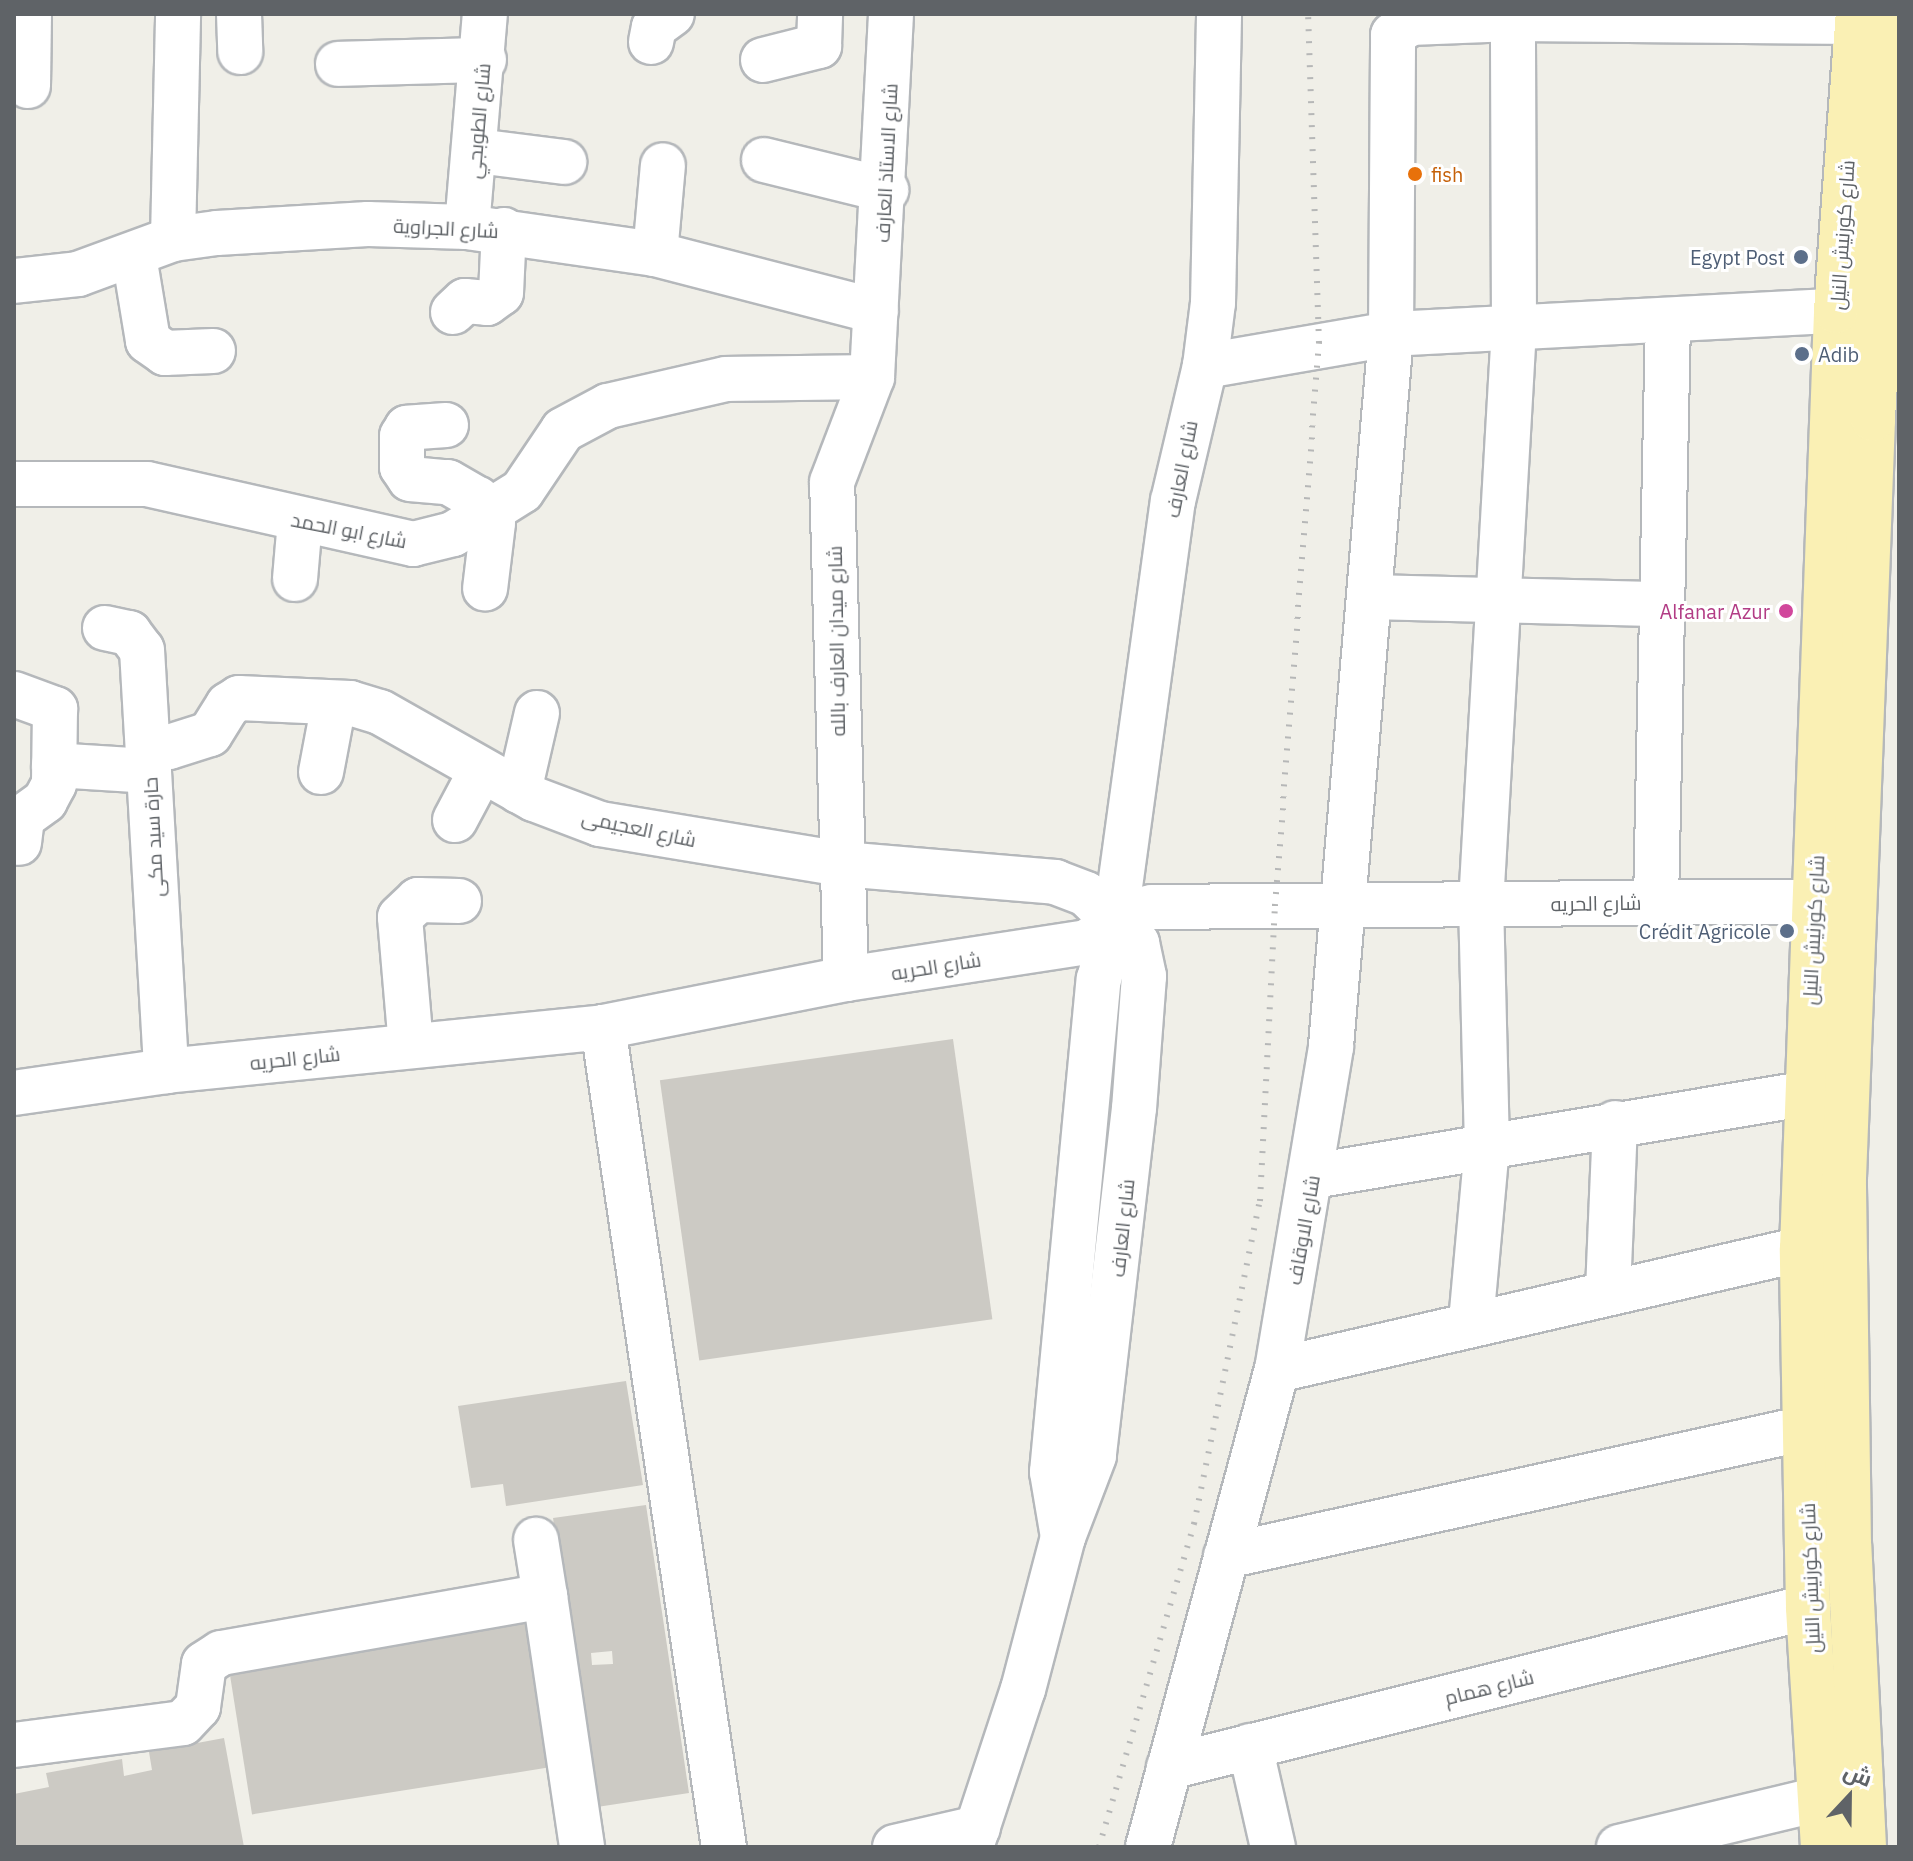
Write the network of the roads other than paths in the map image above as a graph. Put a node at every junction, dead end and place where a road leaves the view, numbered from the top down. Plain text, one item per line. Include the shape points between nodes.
1 (29, 14) edge
2 (178, 14) edge
3 (485, 14) edge
4 (820, 14) edge
5 (891, 14) edge
6 (1219, 14) edge
7 (1513, 16) edge
8 (1870, 17) edge
9 (484, 60) junction
10 (763, 60) dead end
11 (338, 64) dead end
12 (28, 86) dead end
13 (477, 151) junction
14 (764, 160) dead end
15 (564, 162) dead end
16 (663, 165) dead end
17 (886, 190) junction
18 (486, 228) junction
19 (153, 248) junction
20 (655, 254) junction
21 (14, 281) edge
22 (876, 311) junction
23 (1836, 311) junction
24 (453, 312) dead end
25 (1668, 320) junction
26 (1514, 328) junction
27 (1391, 334) junction
28 (213, 351) dead end
29 (1205, 366) junction
30 (872, 377) junction
31 (446, 425) dead end
32 (14, 484) edge
33 (488, 514) junction
34 (300, 521) junction
35 (295, 579) dead end
36 (485, 589) dead end
37 (1497, 596) junction
38 (1371, 597) junction
39 (1662, 604) junction
40 (105, 628) dead end
41 (14, 694) edge
42 (334, 703) junction
43 (537, 713) dead end
44 (148, 759) junction
45 (54, 765) junction
46 (481, 771) junction
47 (321, 772) dead end
48 (519, 791) junction
49 (455, 820) dead end
50 (19, 843) dead end
51 (842, 864) junction
52 (459, 901) dead end
53 (1835, 901) junction
54 (1656, 903) junction
55 (1481, 904) junction
56 (1344, 906) junction
57 (1115, 923) junction
58 (846, 979) junction
59 (603, 1027) junction
60 (411, 1046) junction
61 (166, 1071) junction
62 (14, 1093) edge
63 (1805, 1094) junction
64 (1615, 1123) junction
65 (1487, 1147) junction
66 (1313, 1176) junction
67 (1802, 1249) junction
68 (1608, 1291) junction
69 (1471, 1322) junction
70 (1277, 1370) junction
71 (1806, 1428) junction
72 (536, 1540) dead end
73 (1226, 1556) junction
74 (545, 1596) junction
75 (1808, 1607) junction
76 (14, 1745) edge
77 (1250, 1746) junction
78 (1169, 1767) junction
79 (1819, 1799) junction
80 (974, 1838) edge
81 (582, 1847) edge
82 (724, 1847) edge
83 (895, 1847) edge
84 (1148, 1847) edge
85 (1273, 1847) edge
86 (1619, 1847) edge
87 (1823, 1847) edge
88 (1864, 1847) edge

1 - 12 street
2 - 19 street
3 - 9 street, شارع الطوبجي
4 - 10 street via 819,46
5 - 17 street, شارع الاستاذ العارف
6 - 29 street, شارع العارف via 1217,238
7 - 8 street
7 - 26 street
7 - 27 street, شارع الاوقاف via 1410,23 1393,35
8 - 23 main road, شارع كورنيش النيل
8 - 53 main road, شارع كورنيش النيل
9 - 11 street
9 - 13 street, شارع الطوبجي
13 - 15 street
13 - 18 street, شارع الطوبجي
14 - 17 street
16 - 20 street
17 - 22 street, شارع الاستاذ العارف
18 - 19 street, شارع الجراوية via 368,224
18 - 20 street, شارع الجراوية
18 - 24 street, شارع الطوبجي via 501,293 487,303 465,301
19 - 21 street, شارع الجراوية via 78,274
19 - 28 street via 148,341 165,353
20 - 22 street, شارع الجراوية
22 - 30 street, شارع ميدان العارف بالله
23 - 25 street
23 - 53 main road, شارع كورنيش النيل
25 - 26 street
25 - 39 street
26 - 27 street
26 - 37 street
27 - 29 street
27 - 38 street, شارع الاوقاف
29 - 57 street, شارع العارف via 1173,501
30 - 33 street, شارع ابو الحمد via 726,379 608,406 573,420 522,491
30 - 51 street, شارع ميدان العارف بالله via 832,482
31 - 33 street via 407,428 402,467 410,479 463,488
32 - 34 street, شارع ابو الحمد via 147,484
33 - 34 street, شارع ابو الحمد via 453,534 413,544
33 - 36 street via 493,539
34 - 35 street
37 - 38 street
37 - 39 street
37 - 55 street
38 - 56 street, شارع الاوقاف
39 - 54 street
40 - 44 street, حارة سيد مكى via 129,633 140,644
41 - 45 street via 55,707
42 - 44 street, شارع العجيمى via 239,698 228,705 210,734
42 - 46 street, شارع العجيمى via 380,712
42 - 47 street
43 - 48 street
44 - 45 street
44 - 61 street, حارة سيد مكى
45 - 50 street via 51,792 22,818
46 - 48 street, شارع العجيمى
46 - 49 street
48 - 51 street, شارع العجيمى via 600,824
51 - 57 street, شارع العجيمى via 1055,882 1086,894
51 - 58 street, شارع ميدان العارف بالله
52 - 60 street via 418,900 400,917
53 - 54 street, شارع الحريه
53 - 63 main road, شارع كورنيش النيل
53 - 88 main road, شارع كورنيش النيل
54 - 55 street, شارع الحريه
55 - 56 street, شارع الحريه
55 - 65 street
56 - 57 street, شارع الحريه via 1152,907
56 - 66 street, شارع الاوقاف
57 - 58 street, شارع الحريه via 1087,942
57 - 80 street, شارع العارف via 1099,979 1052,1472 1063,1537 1023,1689
58 - 59 street, شارع الحريه
59 - 60 street, شارع الحريه
59 - 82 street
60 - 61 street, شارع الحريه
61 - 62 street, شارع الحريه
63 - 64 street
63 - 67 main road, شارع كورنيش النيل
64 - 65 street
64 - 68 street
65 - 66 street
65 - 69 street
66 - 70 street, شارع الاوقاف
67 - 68 street
67 - 71 main road, شارع كورنيش النيل
68 - 69 street
69 - 70 street
70 - 73 street, شارع الاوقاف
71 - 73 street
71 - 75 main road, شارع كورنيش النيل
72 - 74 street
73 - 78 street, شارع الاوقاف
74 - 76 street via 221,1653 204,1664 198,1707 183,1723
74 - 81 street
75 - 77 street, شارع همام
75 - 79 main road, شارع كورنيش النيل
77 - 78 street, شارع همام
77 - 85 street
78 - 84 street, شارع الاوقاف
79 - 86 street
79 - 87 main road, شارع كورنيش النيل
80 - 83 street

